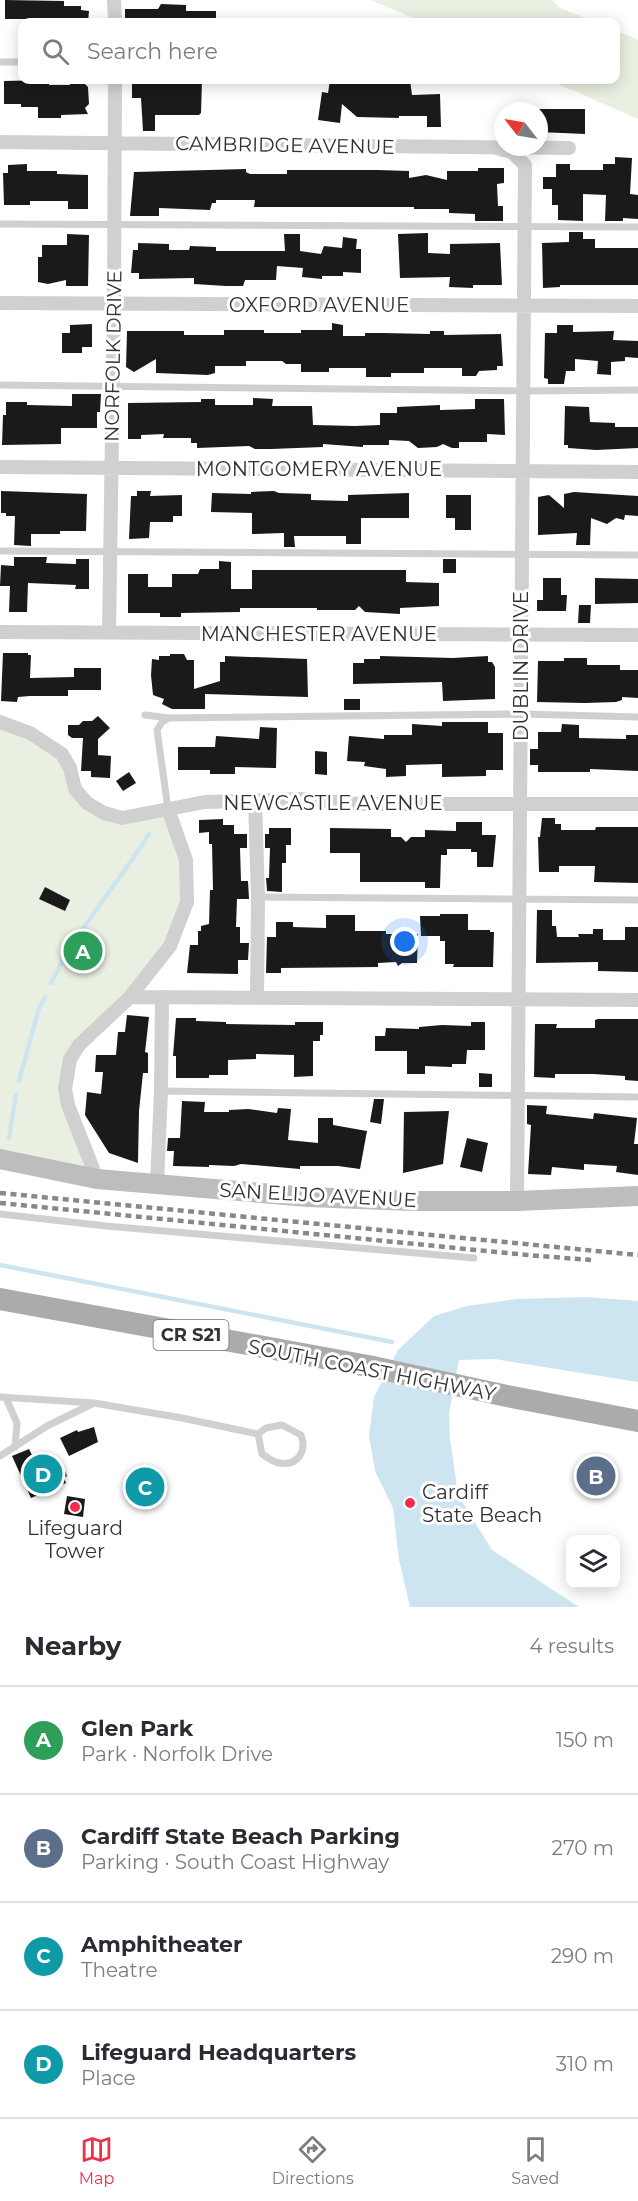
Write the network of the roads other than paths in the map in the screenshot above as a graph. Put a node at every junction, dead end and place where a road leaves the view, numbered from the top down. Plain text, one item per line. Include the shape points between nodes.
1 (114, 0) edge
2 (115, 18) edge
3 (0, 62) edge
4 (18, 62) edge
5 (115, 84) edge
6 (0, 142) edge
7 (115, 142) junction
8 (494, 148) edge
9 (548, 148) edge
10 (569, 148) dead end
11 (516, 156) edge
12 (0, 225) edge
13 (115, 225) junction
14 (524, 227) junction
15 (638, 227) edge
16 (0, 303) edge
17 (114, 304) junction
18 (525, 305) junction
19 (638, 306) edge
20 (0, 385) edge
21 (113, 386) junction
22 (638, 390) edge
23 (523, 391) junction
24 (0, 467) edge
25 (112, 468) junction
26 (522, 471) junction
27 (638, 472) edge
28 (0, 551) edge
29 (110, 552) junction
30 (521, 555) junction
31 (638, 555) edge
32 (0, 632) edge
33 (109, 633) junction
34 (522, 635) junction
35 (638, 635) edge
36 (521, 714) junction
37 (145, 715) dead end
38 (638, 717) edge
39 (169, 718) junction
40 (0, 722) edge
41 (255, 801) junction
42 (520, 803) junction
43 (638, 804) edge
44 (168, 809) junction
45 (258, 897) junction
46 (519, 899) junction
47 (638, 900) edge
48 (162, 996) junction
49 (131, 997) junction
50 (257, 997) junction
51 (638, 999) edge
52 (519, 1000) junction
53 (161, 1091) junction
54 (518, 1096) junction
55 (638, 1097) edge
56 (0, 1159) edge
57 (97, 1179) junction
58 (157, 1184) junction
59 (638, 1196) edge
60 (517, 1201) junction
61 (0, 1214) edge
62 (474, 1258) dead end
63 (0, 1299) edge
64 (3, 1397) edge
65 (94, 1403) junction
66 (638, 1421) edge
67 (258, 1434) junction
68 (15, 1446) junction
69 (0, 1456) edge

1 - 2 street
3 - 4 lane
5 - 7 street, NORFOLK DRIVE
6 - 7 street, CAMBRIDGE AVENUE
7 - 8 street, CAMBRIDGE AVENUE
7 - 13 street, NORFOLK DRIVE
9 - 10 street, CAMBRIDGE AVENUE
11 - 14 street, DUBLIN DRIVE via 525,165
12 - 13 lane
13 - 14 lane
13 - 17 street, NORFOLK DRIVE
14 - 15 lane
14 - 18 street, DUBLIN DRIVE
16 - 17 street, OXFORD AVENUE
17 - 18 street, OXFORD AVENUE
17 - 21 street, NORFOLK DRIVE
18 - 19 street, OXFORD AVENUE
18 - 23 street, DUBLIN DRIVE
20 - 21 lane
21 - 23 lane
21 - 25 street, NORFOLK DRIVE
22 - 23 lane
23 - 26 street, DUBLIN DRIVE
24 - 25 street, MONTGOMERY AVENUE
25 - 26 street, MONTGOMERY AVENUE
25 - 29 street, NORFOLK DRIVE
26 - 27 street, MONTGOMERY AVENUE
26 - 30 street, DUBLIN DRIVE
28 - 29 lane
29 - 30 lane
29 - 33 street, NORFOLK DRIVE
30 - 31 lane
30 - 34 street, DUBLIN DRIVE
32 - 33 street, MANCHESTER AVENUE
33 - 34 street, MANCHESTER AVENUE
34 - 35 street, MANCHESTER AVENUE
34 - 36 street, DUBLIN DRIVE
36 - 38 lane
36 - 39 lane
36 - 42 street, DUBLIN DRIVE
37 - 39 lane
39 - 44 lane via 157,730
40 - 44 street, NEWCASTLE AVENUE via 30,733 62,754 75,789 87,803 104,813 122,818
41 - 42 street, NEWCASTLE AVENUE
41 - 44 street, NEWCASTLE AVENUE via 205,802
41 - 45 street
42 - 43 street, NEWCASTLE AVENUE
42 - 46 street, DUBLIN DRIVE
44 - 49 street via 186,860 187,902 170,946
45 - 46 lane
45 - 50 street
46 - 47 lane
46 - 52 street, DUBLIN DRIVE
48 - 49 street
48 - 50 street
48 - 53 street
49 - 57 street via 79,1045 70,1059 65,1089 68,1105
50 - 52 street
51 - 52 street
52 - 54 street, DUBLIN DRIVE
53 - 54 lane
53 - 58 street
54 - 55 lane
54 - 60 street, DUBLIN DRIVE
56 - 57 main road, SAN ELIJO AVENUE
57 - 58 main road, SAN ELIJO AVENUE
58 - 60 main road, SAN ELIJO AVENUE via 320,1197
59 - 60 main road, SAN ELIJO AVENUE
61 - 62 lane
63 - 66 main road, SOUTH COAST HIGHWAY / CR S21
64 - 65 lane
64 - 68 lane via 17,1423
65 - 67 lane
65 - 68 lane
67 - 67 lane via 262,1454 278,1464 294,1462 303,1454 302,1435 288,1427 266,1428
68 - 69 lane

